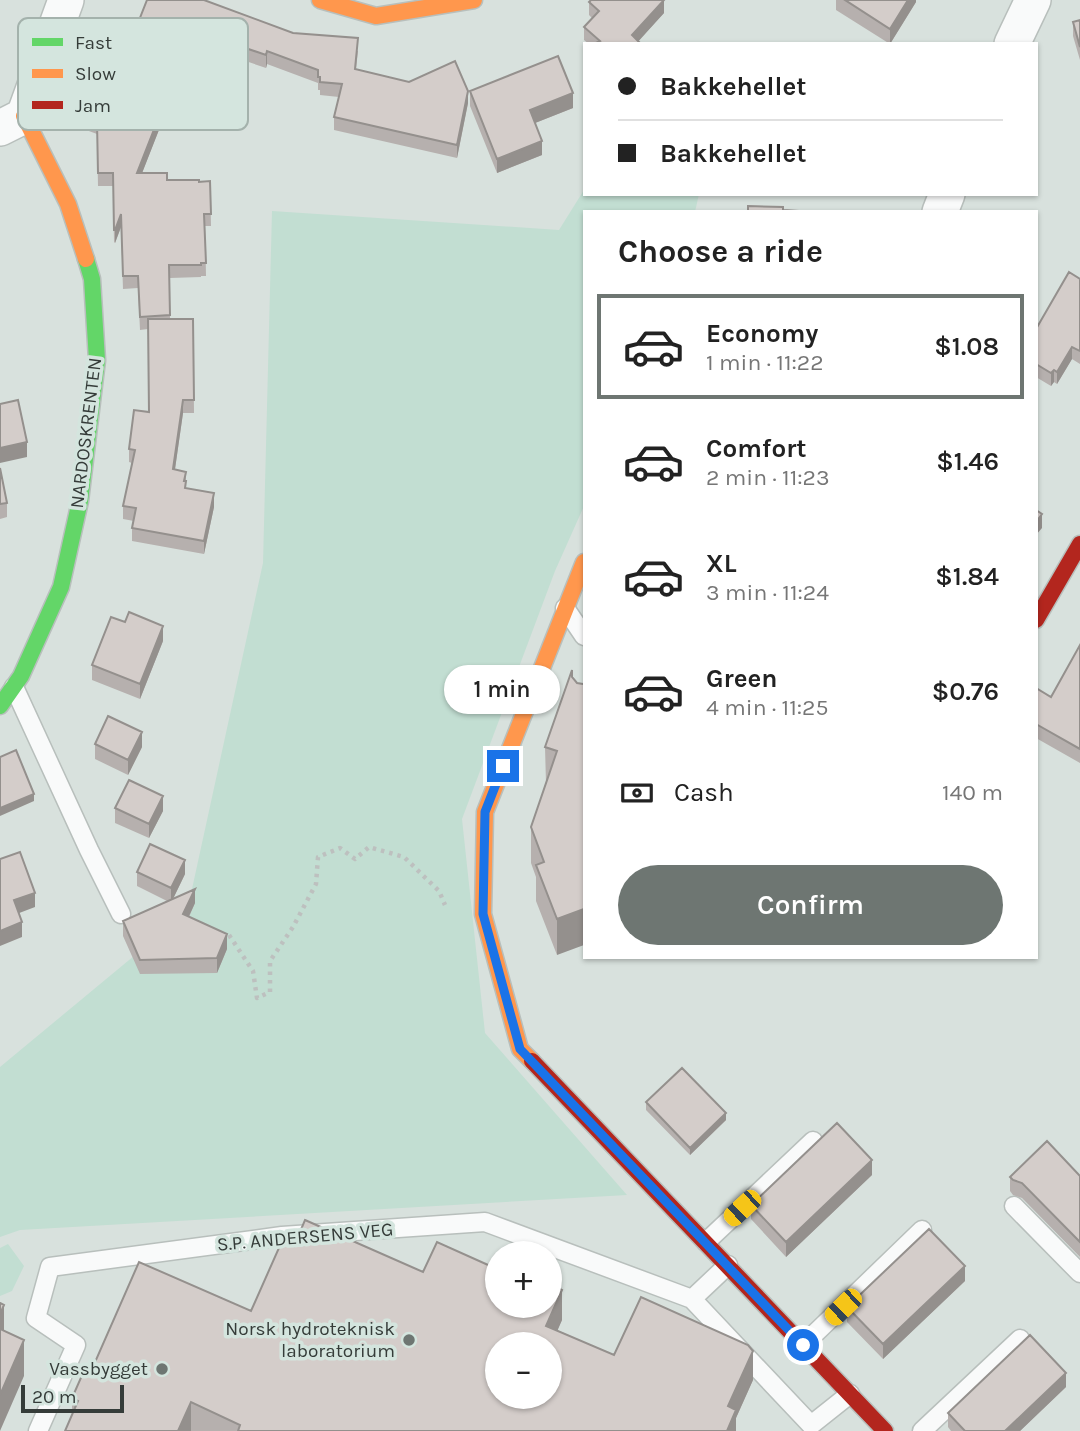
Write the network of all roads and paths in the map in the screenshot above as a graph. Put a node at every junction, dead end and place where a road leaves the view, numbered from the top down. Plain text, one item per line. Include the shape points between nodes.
1 (66, 0) edge
2 (320, 0) edge
3 (474, 0) edge
4 (1033, 0) edge
5 (58, 18) edge
6 (1013, 42) edge
7 (12, 122) edge
8 (1080, 544) edge
9 (583, 564) edge
10 (565, 608) junction
11 (1038, 617) edge
12 (583, 635) edge
13 (14, 687) junction
14 (0, 706) edge
15 (447, 913) dead end
16 (121, 914) dead end
17 (229, 935) edge
18 (813, 1141) dead end
19 (1014, 1206) dead end
20 (922, 1230) dead end
21 (706, 1242) junction
22 (728, 1265) junction
23 (1080, 1273) edge
24 (692, 1299) junction
25 (1020, 1339) dead end
26 (803, 1345) junction
27 (850, 1394) junction
28 (37, 1431) edge
29 (885, 1431) edge
30 (922, 1431) edge

1 - 5 street, NARDOSKRENTEN
2 - 3 street via 376,16
4 - 6 street
7 - 13 street, NARDOSKRENTEN via 68,204 92,279 97,360 80,501 61,587
8 - 11 street
9 - 10 street
10 - 12 lane
10 - 21 street via 485,812 483,914 520,1049
13 - 14 street, NARDOSKRENTEN
13 - 16 lane
15 - 17 path via 439,891 404,857 369,847 355,859 340,848 318,857 316,884 270,961 270,992 257,998 253,971
18 - 21 lane
19 - 23 lane
20 - 26 lane
21 - 22 street
22 - 24 lane
22 - 26 street
24 - 27 lane via 811,1424
24 - 28 lane, S.P. ANDERSENS VEG via 485,1222 282,1236 50,1267 36,1318 76,1345
25 - 30 lane
26 - 27 street
27 - 29 street

